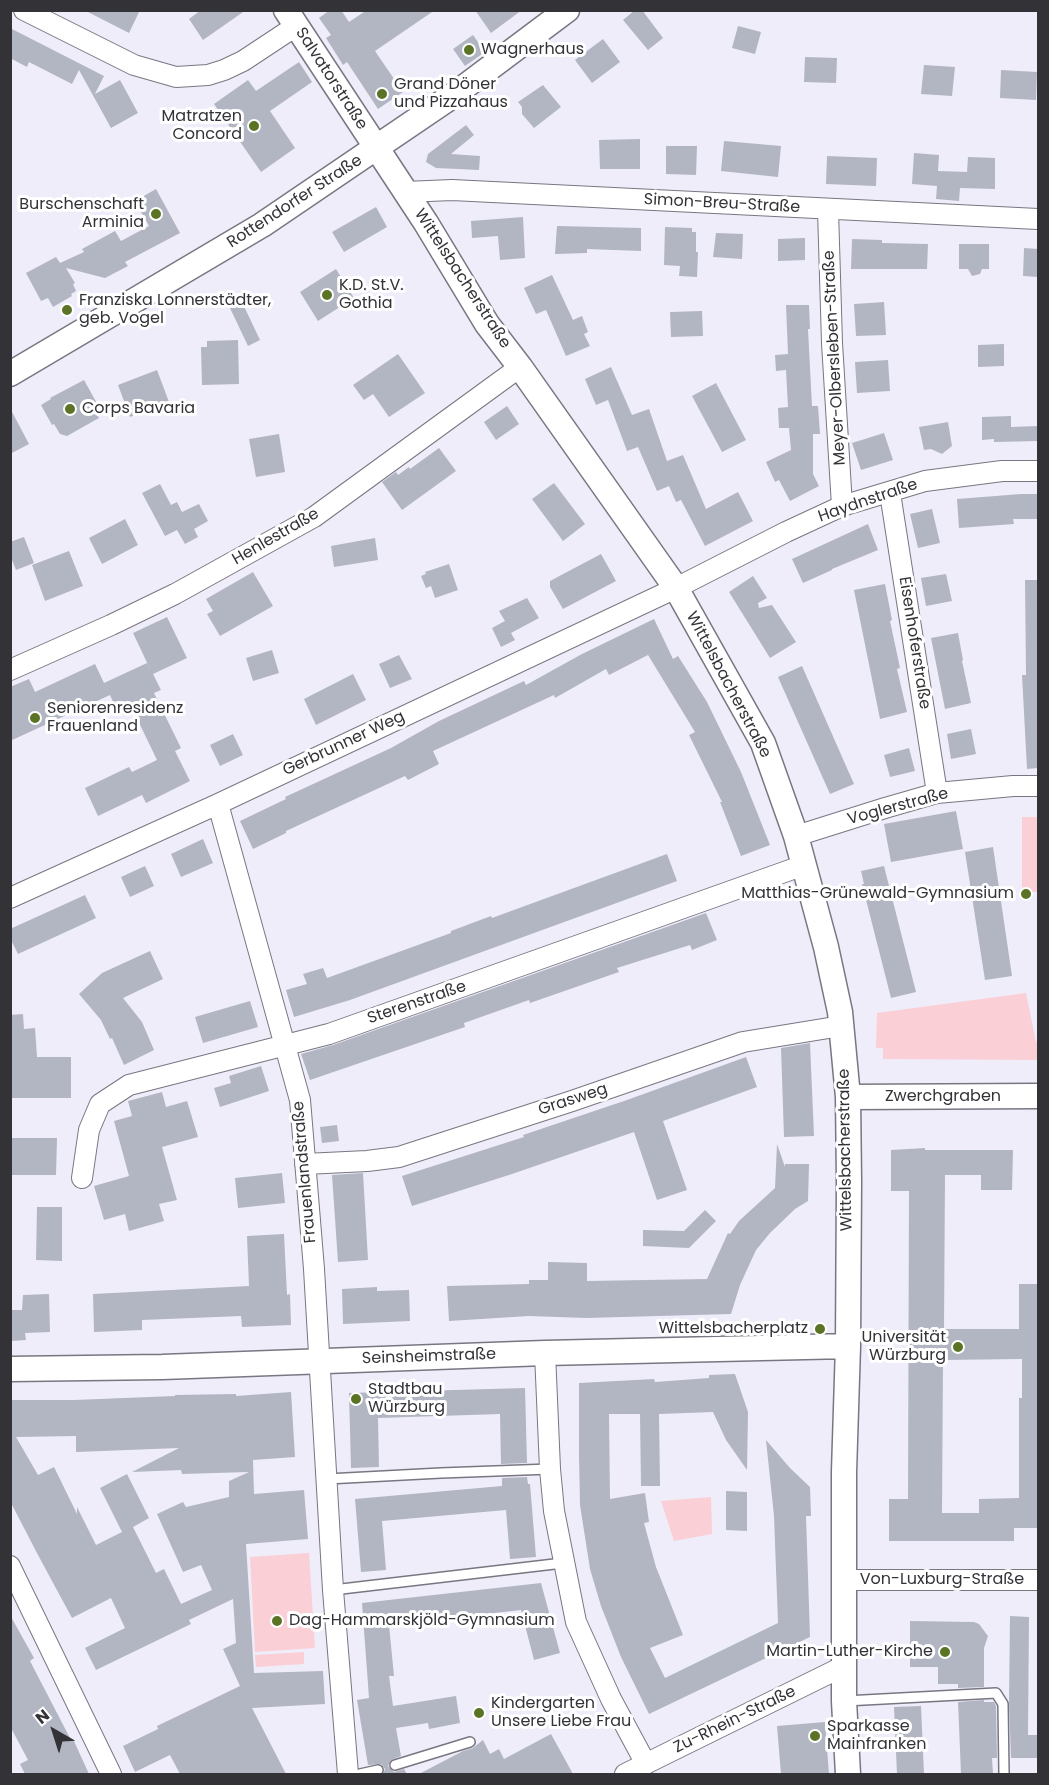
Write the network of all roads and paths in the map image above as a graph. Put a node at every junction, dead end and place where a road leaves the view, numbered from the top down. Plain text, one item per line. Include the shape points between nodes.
1 (24, 10) edge
2 (567, 10) edge
3 (291, 18) edge
4 (376, 148) junction
5 (405, 192) junction
6 (828, 210) junction
7 (1038, 219) edge
8 (520, 367) junction
9 (10, 374) edge
10 (1038, 471) edge
11 (890, 493) junction
12 (842, 506) junction
13 (676, 588) junction
14 (10, 670) edge
15 (1038, 786) edge
16 (938, 793) junction
17 (218, 804) junction
18 (796, 836) junction
19 (804, 864) junction
20 (10, 898) edge
21 (840, 1026) junction
22 (285, 1045) junction
23 (1038, 1096) edge
24 (848, 1097) junction
25 (305, 1164) junction
26 (82, 1178) dead end
27 (848, 1346) junction
28 (545, 1353) junction
29 (320, 1360) junction
30 (10, 1369) edge
31 (550, 1469) junction
32 (327, 1479) junction
33 (563, 1563) junction
34 (10, 1566) edge
35 (845, 1580) junction
36 (1038, 1580) edge
37 (333, 1590) junction
38 (19, 1601) edge
39 (844, 1666) junction
40 (844, 1701) junction
41 (470, 1742) dead end
42 (646, 1764) junction
43 (395, 1765) dead end
44 (378, 1770) dead end
45 (111, 1774) edge
46 (348, 1774) edge
47 (360, 1774) edge
48 (625, 1774) edge
49 (848, 1774) edge
50 (1004, 1774) edge

1 - 3 street via 134,65 176,77 208,75 243,61
2 - 4 street, Rottendorfer Straße
3 - 4 street, Salvatorstraße
4 - 5 street, Wittelsbacherstraße
4 - 9 street, Rottendorfer Straße via 262,225
5 - 6 street, Simon-Breu-Straße via 452,190
5 - 8 street, Wittelsbacherstraße via 487,324
6 - 7 street, Simon-Breu-Straße
6 - 12 street, Meyer-Olbersleben-Straße
8 - 13 street, Wittelsbacherstraße
8 - 14 street, Henlestraße via 314,517 175,594
10 - 11 street, Haydnstraße via 965,475 926,481
11 - 12 street, Haydnstraße
11 - 16 street, Eisenhoferstraße
12 - 13 street, Haydnstraße
13 - 17 street, Gerbrunner Weg
13 - 18 street, Wittelsbacherstraße via 763,743
15 - 16 street, Voglerstraße
16 - 18 street, Voglerstraße
17 - 20 street, Gerbrunner Weg
17 - 22 street, Frauenlandstraße
18 - 19 street, Wittelsbacherstraße
19 - 21 street, Wittelsbacherstraße via 826,947
19 - 22 street, Sterenstraße via 340,1030
21 - 24 street, Wittelsbacherstraße
21 - 25 street, Grasweg via 743,1042 399,1157
22 - 25 street, Frauenlandstraße via 300,1101
22 - 26 street, Sterenstraße via 129,1085 100,1104 89,1130
23 - 24 street, Zwerchgraben
24 - 27 street, Wittelsbacherstraße
25 - 29 street, Frauenlandstraße
27 - 28 street, Seinsheimstraße
27 - 35 street, Wittelsbacherstraße
28 - 29 street, Seinsheimstraße
28 - 31 street
29 - 30 street, Seinsheimstraße
29 - 32 street, Frauenlandstraße
31 - 32 lane
31 - 33 street
32 - 37 street, Frauenlandstraße
33 - 37 lane
33 - 42 street via 576,1622
34 - 38 street
35 - 36 street, Von-Luxburg-Straße
35 - 39 street, Wittelsbacherstraße
37 - 46 street, Frauenlandstraße
38 - 45 street
39 - 40 street, Wittelsbacherstraße
39 - 42 street, Zu-Rhein-Straße
40 - 49 street, Wittelsbacherstraße
40 - 50 lane via 996,1693 1003,1704
41 - 43 lane
42 - 48 street, Zu-Rhein-Straße
44 - 47 lane

